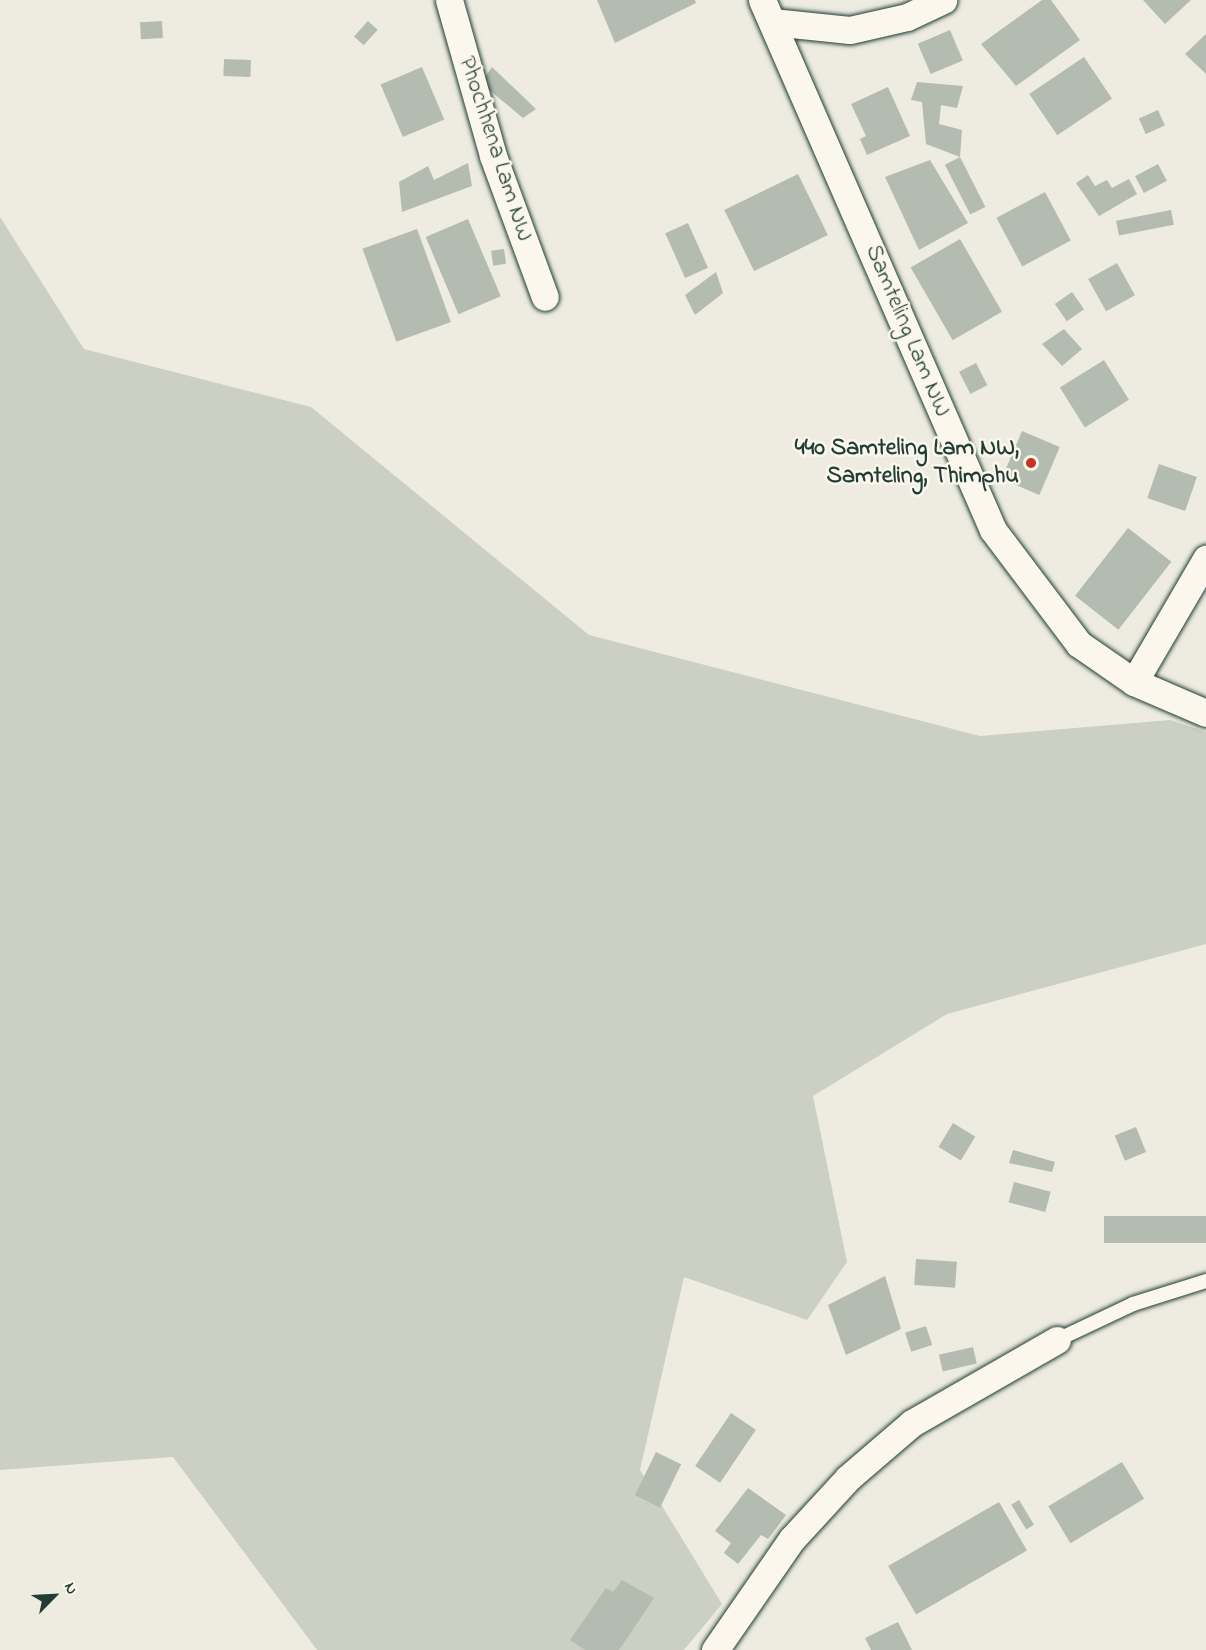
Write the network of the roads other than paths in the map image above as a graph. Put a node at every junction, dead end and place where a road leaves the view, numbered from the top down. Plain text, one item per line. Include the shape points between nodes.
1 (449, 0) edge
2 (943, 0) edge
3 (767, 11) edge
4 (546, 297) dead end
5 (1206, 559) edge
6 (1134, 682) junction
7 (1206, 713) edge
8 (1206, 1281) edge
9 (1057, 1340) joint
10 (715, 1650) edge

1 - 4 street, Phochhena Lam NW via 493,156
2 - 3 street via 907,17 850,30
3 - 6 street, Samteling Lam NW via 993,530 1080,644
5 - 6 street
6 - 7 street, Samteling Lam NW
8 - 9 lane via 1133,1304
9 - 10 street via 912,1423 848,1478 792,1539

